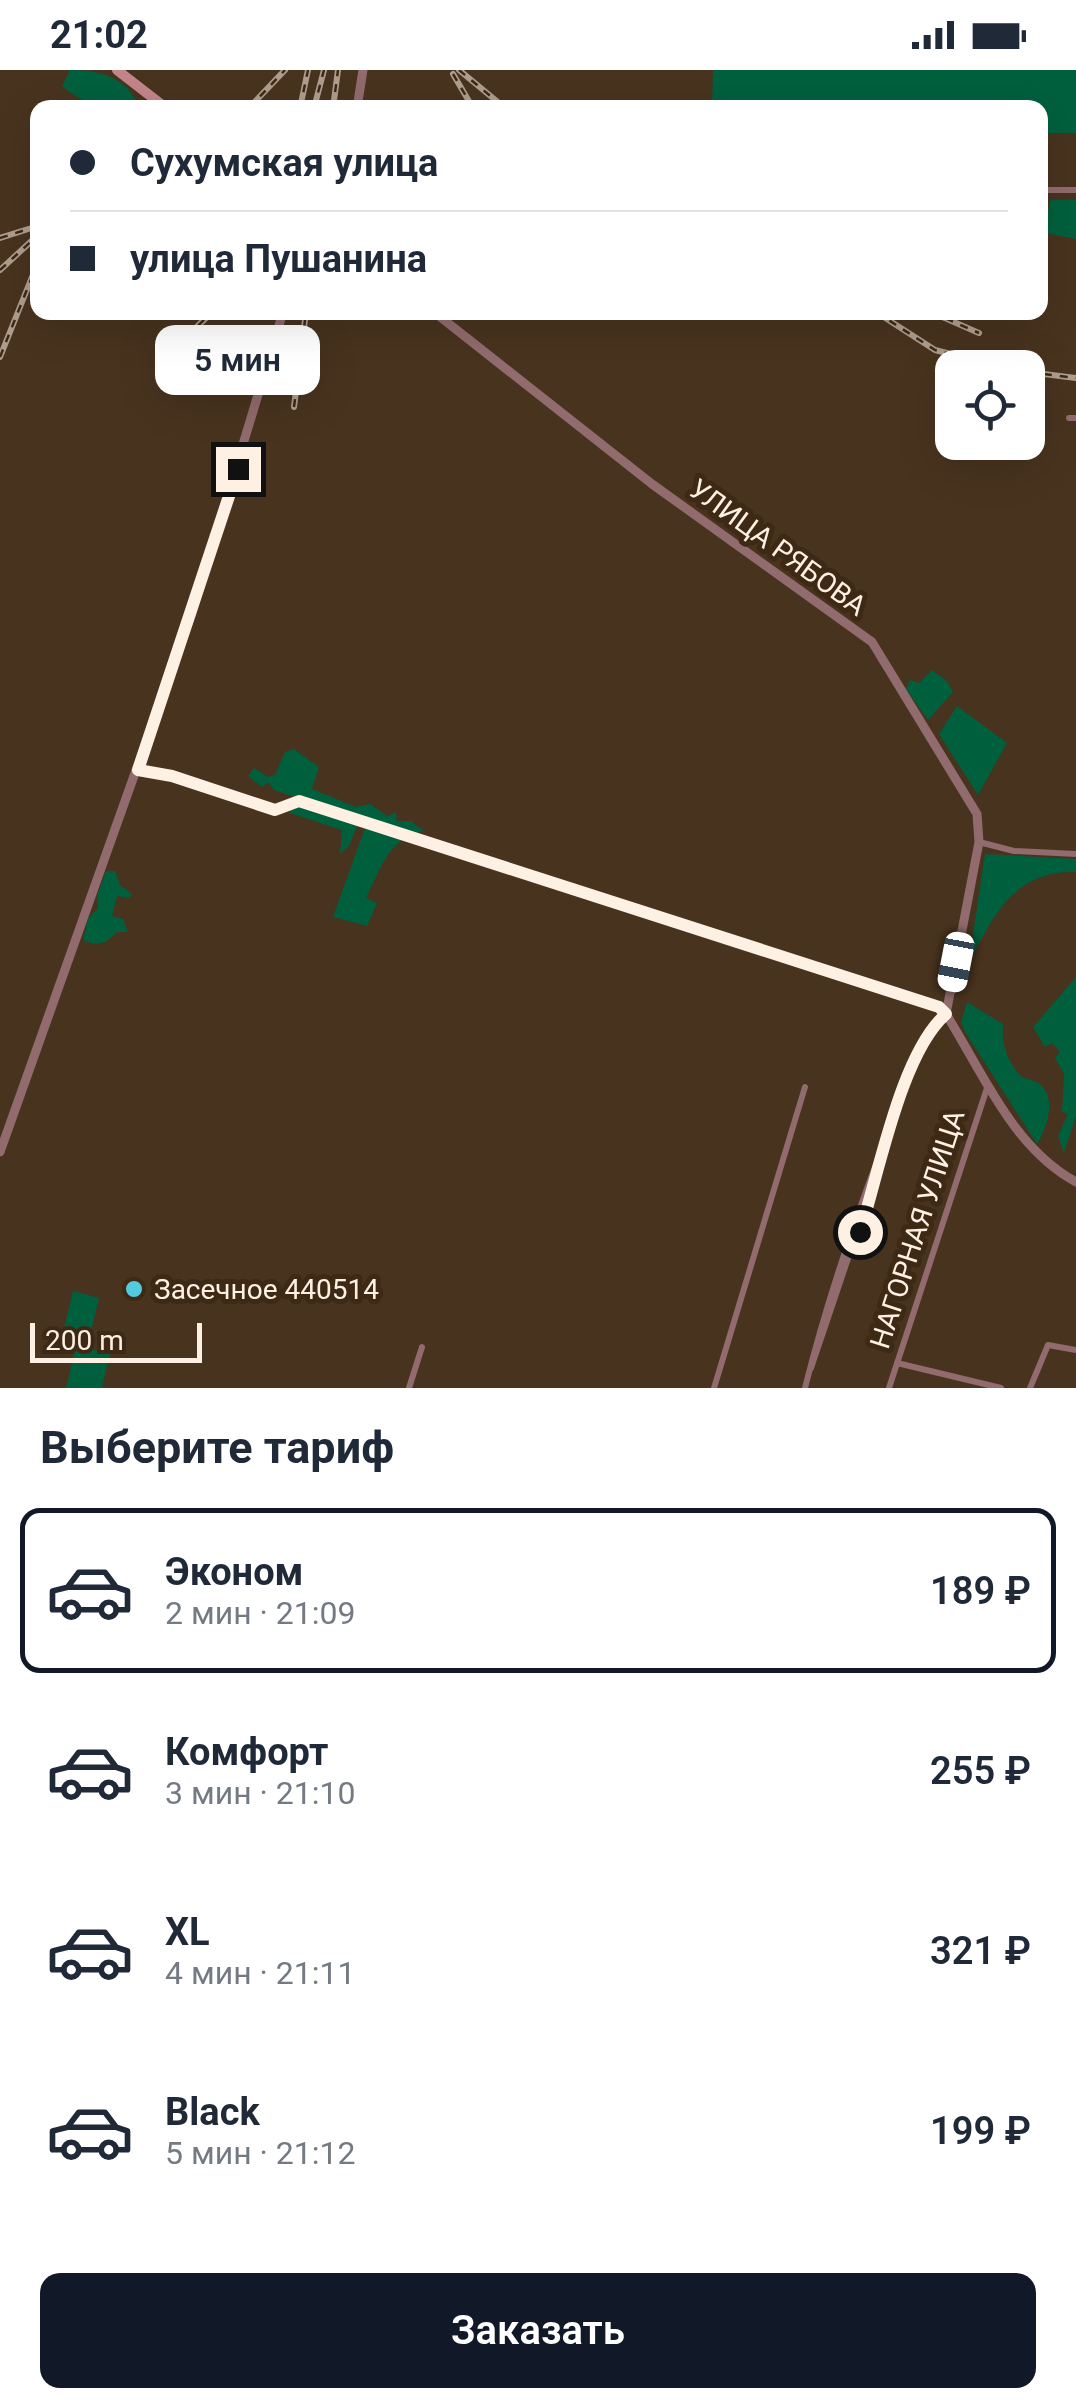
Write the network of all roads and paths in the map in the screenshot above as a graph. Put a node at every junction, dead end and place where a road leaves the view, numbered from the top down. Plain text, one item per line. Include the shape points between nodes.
1 (117, 70) edge
2 (364, 70) edge
3 (156, 100) edge
4 (358, 100) edge
5 (1048, 190) edge
6 (1076, 190) edge
7 (281, 320) edge
8 (444, 320) edge
9 (138, 770) junction
10 (979, 842) junction
11 (1076, 854) edge
12 (946, 1014) junction
13 (988, 1084) junction
14 (805, 1087) dead end
15 (0, 1152) edge
16 (1076, 1182) edge
17 (422, 1346) dead end
18 (1076, 1350) edge
19 (897, 1363) junction
20 (409, 1388) edge
21 (714, 1388) edge
22 (805, 1388) edge
23 (888, 1388) edge
24 (1001, 1388) edge
25 (1030, 1388) edge

1 - 3 main road
2 - 4 street
5 - 6 street
7 - 9 street
8 - 10 street, УЛИЦА РЯБОВА via 652,484 872,642 977,814
9 - 12 street via 275,810 299,801
9 - 15 street
10 - 11 street via 1014,852
10 - 12 street, УЛИЦА РЯБОВА
12 - 13 street
12 - 22 street via 929,1029 890,1127
13 - 16 street via 1030,1148
13 - 19 street, НАГОРНАЯ УЛИЦА
14 - 21 street
17 - 20 street
18 - 25 street via 1048,1345
19 - 23 street, НАГОРНАЯ УЛИЦА
19 - 24 street

